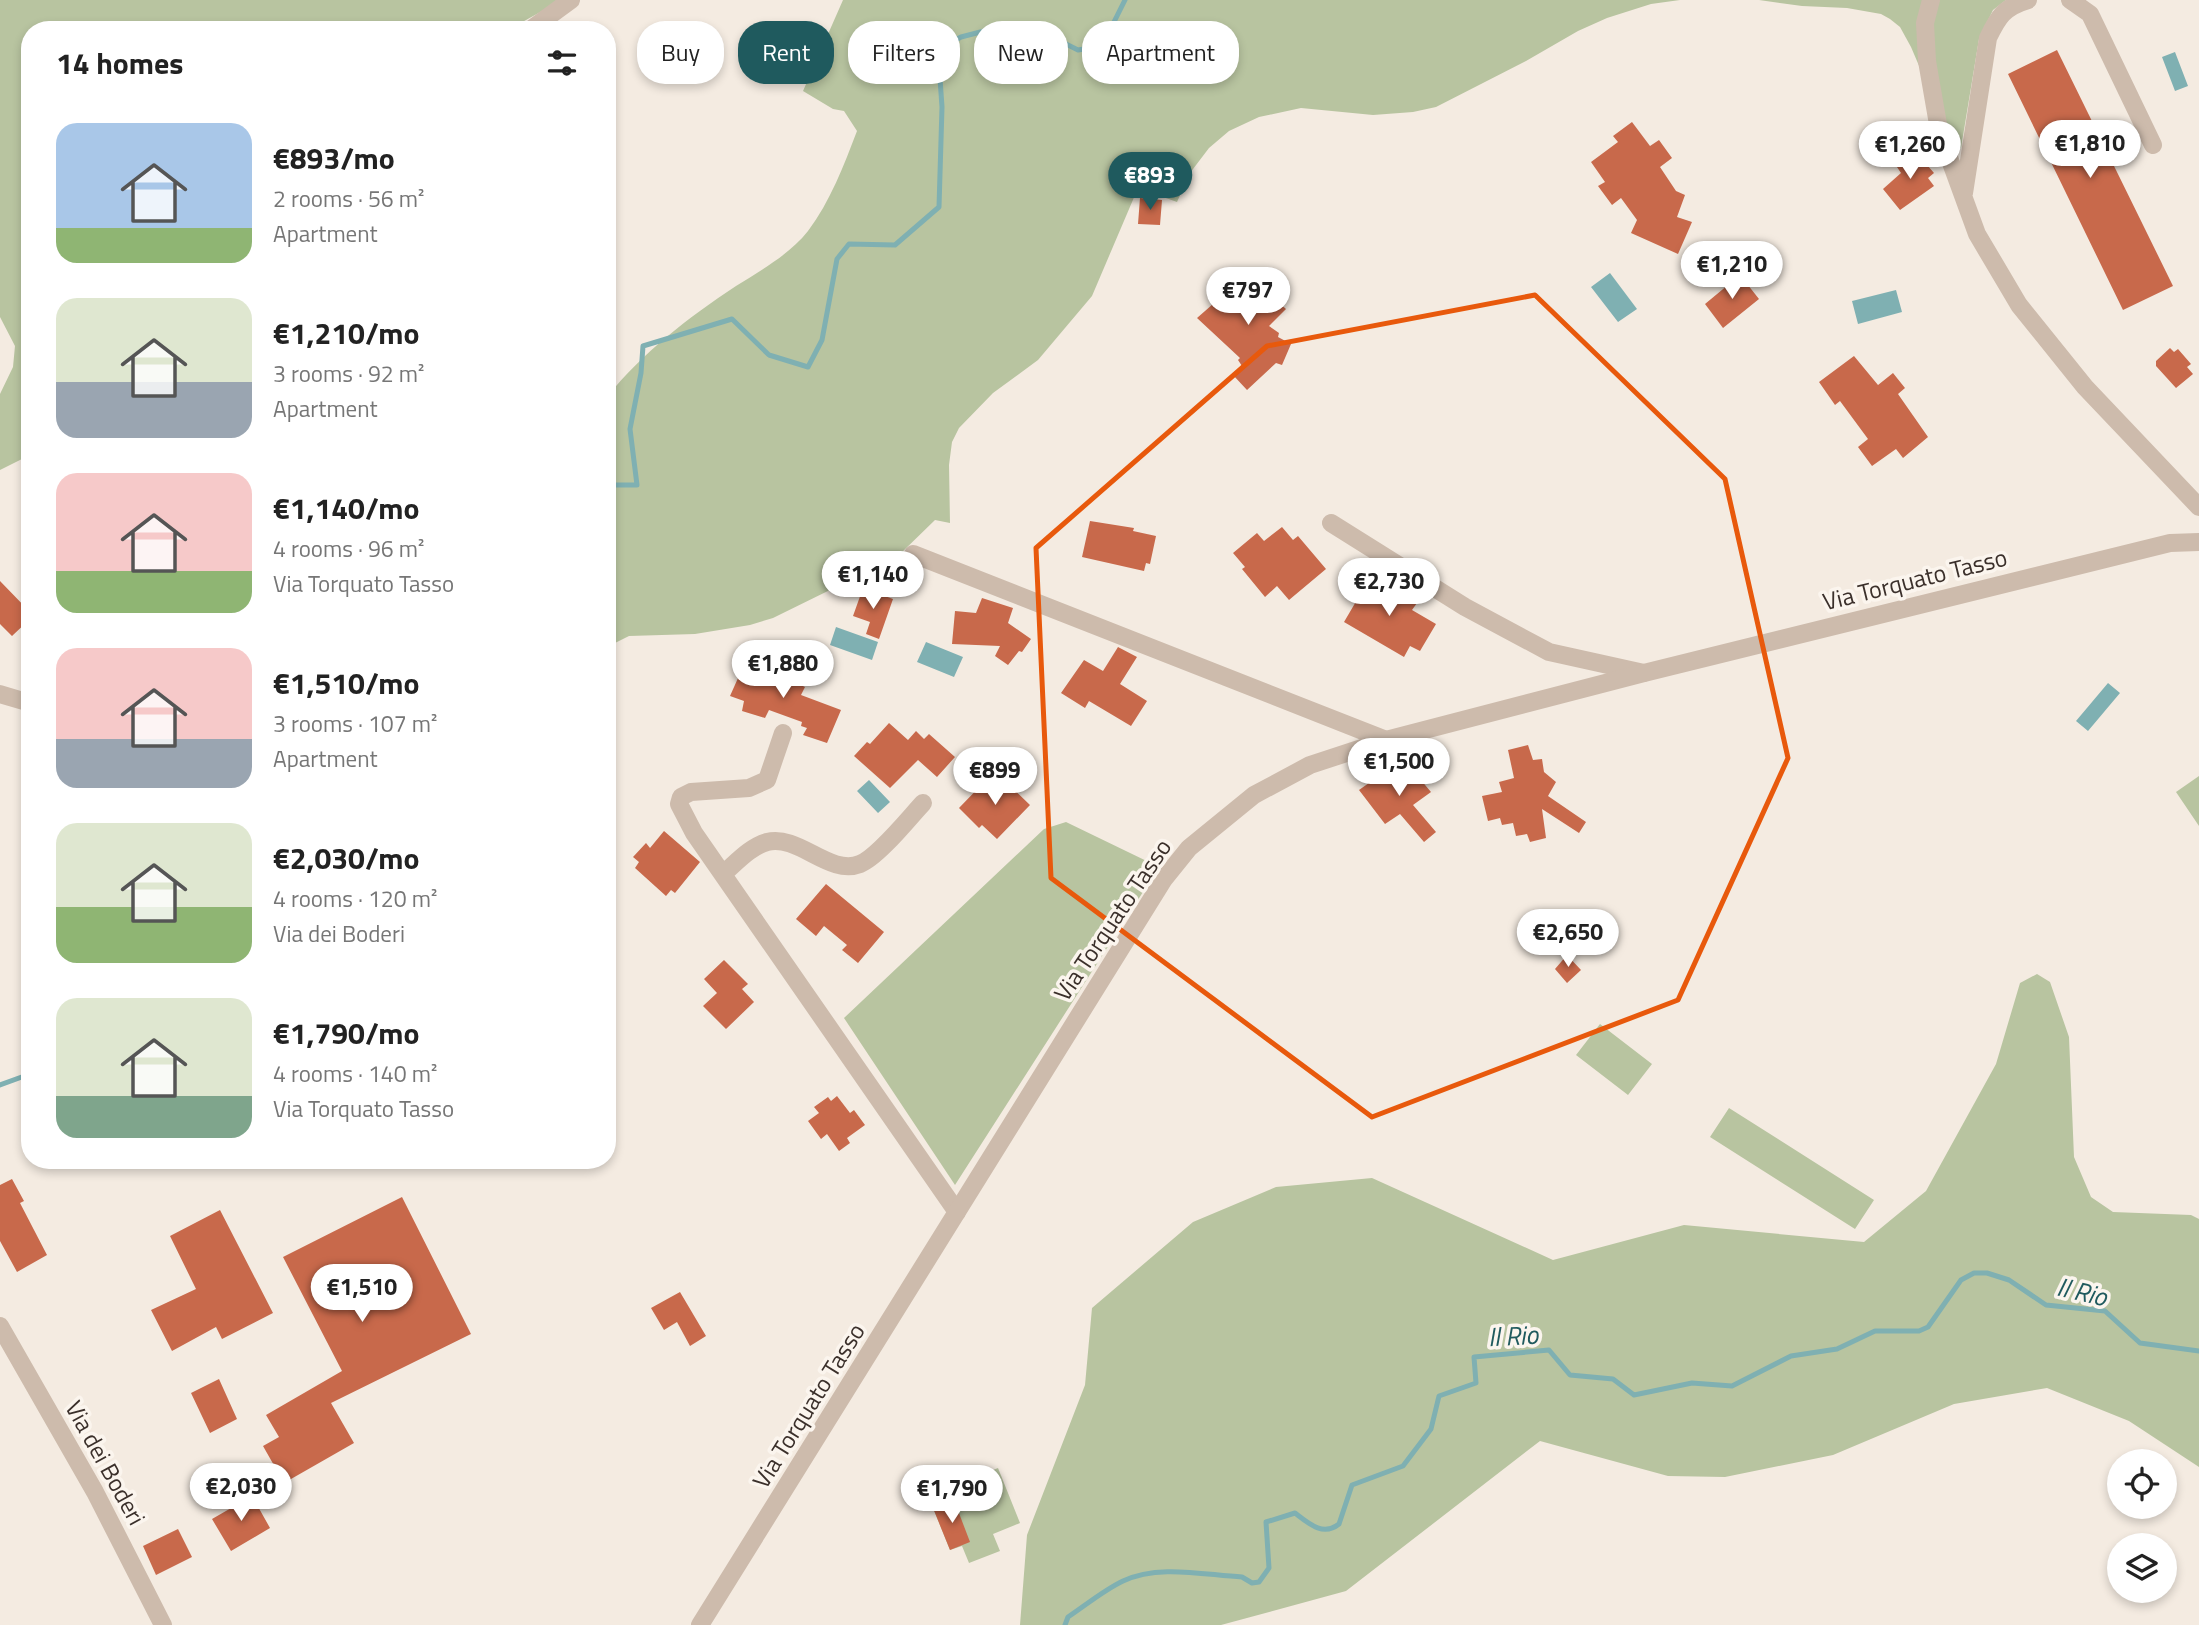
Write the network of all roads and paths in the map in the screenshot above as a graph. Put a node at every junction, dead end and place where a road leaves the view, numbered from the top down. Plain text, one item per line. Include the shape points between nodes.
1 (571, 0) edge
2 (1931, 0) edge
3 (2028, 0) edge
4 (2070, 0) edge
5 (542, 21) edge
6 (2154, 145) dead end
7 (1964, 197) junction
8 (2199, 507) edge
9 (1331, 523) dead end
10 (2199, 542) edge
11 (913, 554) dead end
12 (1644, 673) junction
13 (0, 694) edge
14 (21, 700) edge
15 (783, 733) dead end
16 (1386, 740) junction
17 (923, 803) dead end
18 (723, 874) junction
19 (957, 1212) junction
20 (0, 1326) edge
21 (163, 1625) edge
22 (700, 1625) edge

1 - 5 street
2 - 7 street via 1925,23 1927,61 1939,130
3 - 7 street via 1998,16 1988,38
4 - 6 street via 2090,14
7 - 8 street via 1977,234 2019,305 2085,387
9 - 12 street, Via Torquato Tasso via 1465,607 1549,652
10 - 12 street, Via Torquato Tasso via 2170,543
11 - 16 street
12 - 16 street, Via Torquato Tasso
13 - 14 street
15 - 18 street via 767,780 749,788 681,796 679,804 694,833
16 - 19 street, Via Torquato Tasso via 1310,765 1254,795 1189,848 1142,912
17 - 18 street via 860,864 845,867 788,843 770,841 754,847
18 - 19 street
19 - 22 street, Via Torquato Tasso
20 - 21 street, Via dei Boderi

